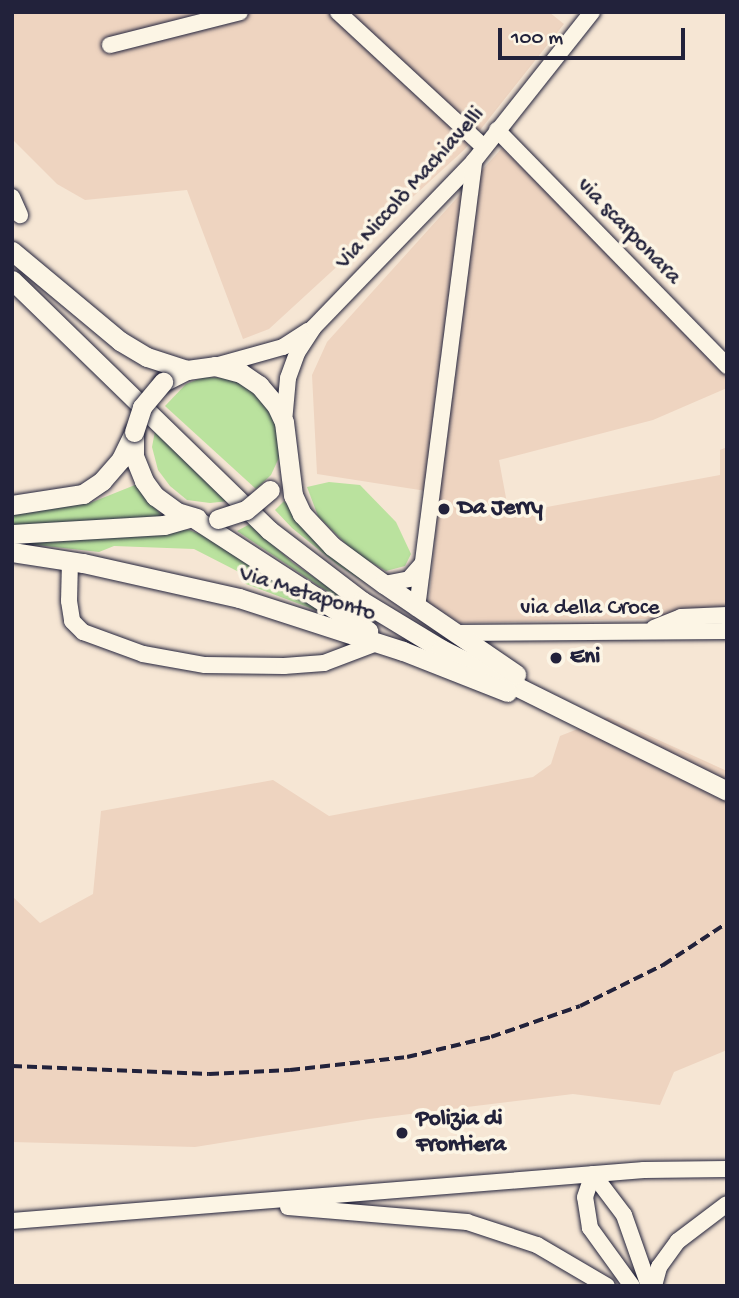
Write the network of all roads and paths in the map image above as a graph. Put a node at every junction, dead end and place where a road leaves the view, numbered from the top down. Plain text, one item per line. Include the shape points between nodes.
1 (240, 12) edge
2 (338, 12) edge
3 (592, 12) edge
4 (110, 45) dead end
5 (497, 130) junction
6 (484, 146) junction
7 (474, 161) junction
8 (12, 197) edge
9 (20, 215) dead end
10 (12, 251) edge
11 (12, 280) edge
12 (313, 328) junction
13 (215, 366) junction
14 (727, 366) edge
15 (187, 370) junction
16 (284, 422) junction
17 (134, 432) junction
18 (286, 449) junction
19 (12, 505) edge
20 (192, 517) junction
21 (12, 534) edge
22 (12, 552) edge
23 (70, 561) junction
24 (422, 564) junction
25 (384, 584) junction
26 (417, 608) junction
27 (727, 615) edge
28 (645, 631) junction
29 (727, 631) edge
30 (454, 633) junction
31 (377, 643) junction
32 (403, 651) junction
33 (578, 716) junction
34 (727, 791) edge
35 (727, 1169) edge
36 (593, 1174) junction
37 (227, 1203) junction
38 (727, 1204) edge
39 (12, 1216) edge
40 (58, 1217) junction
41 (12, 1221) edge
42 (607, 1286) edge
43 (632, 1286) edge
44 (649, 1286) edge
45 (654, 1286) edge

1 - 4 street
2 - 6 street
3 - 5 street, Via Niccolò Machiavelli
5 - 6 street, Via Niccolò Machiavelli
5 - 14 street, via scarponara
6 - 7 street, Via Niccolò Machiavelli
7 - 12 street, Via Niccolò Machiavelli
7 - 24 street
8 - 9 street
10 - 15 main road via 120,341 148,357
11 - 33 main road via 279,538 373,608 441,649
12 - 13 street via 282,347
12 - 16 street via 288,378
13 - 15 main road
13 - 16 main road via 241,373 259,385
15 - 17 main road, bridge via 163,382 142,407
16 - 18 main road
17 - 19 main road via 121,459 83,494
17 - 20 main road via 134,456 144,481 166,505
18 - 20 main road, bridge via 270,490 246,510 218,519
18 - 25 main road via 293,495 302,514 332,546
20 - 21 main road via 164,525
20 - 32 main road
22 - 23 main road, Via Metaponto
23 - 31 main road, Via Metaponto via 239,598
23 - 31 street via 72,621 83,632 143,654 205,665 284,666 324,663
24 - 25 street via 409,579
24 - 26 street
25 - 26 main road
26 - 30 main road
27 - 28 street via 681,617
28 - 29 street, via della Croce
28 - 30 street, via della Croce
30 - 33 main road
31 - 32 main road, Via Metaponto
32 - 33 main road, Via Metaponto via 471,680
33 - 34 main road
35 - 36 street
36 - 37 street
36 - 43 street via 585,1197 590,1228
36 - 44 street via 624,1215
37 - 40 street
37 - 42 street via 467,1223 537,1245
38 - 45 street via 695,1225 673,1247 659,1267
39 - 40 street
40 - 41 street

